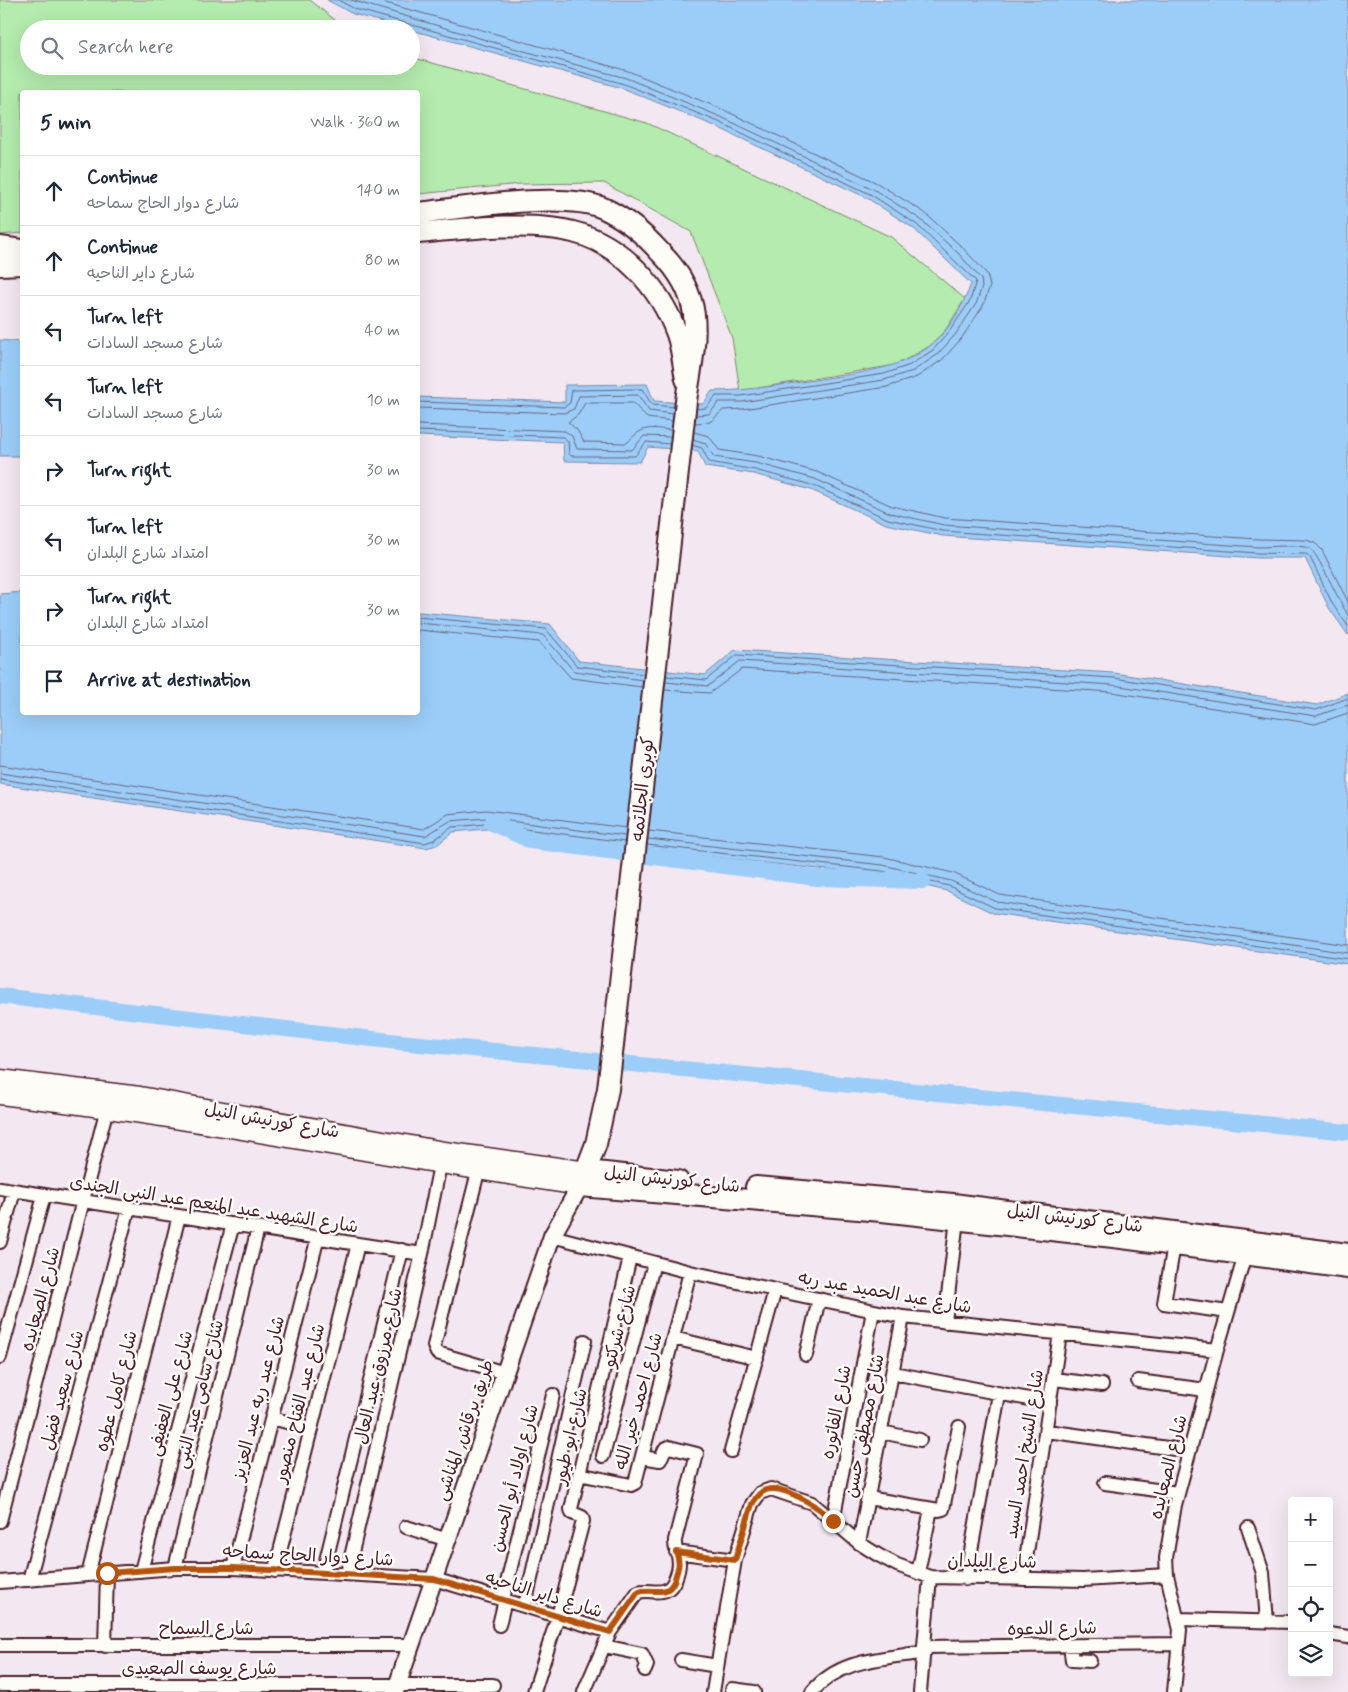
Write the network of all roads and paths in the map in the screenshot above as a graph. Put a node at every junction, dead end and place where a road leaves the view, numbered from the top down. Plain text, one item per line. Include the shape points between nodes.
1 (420, 213) edge
2 (420, 233) edge
3 (0, 247) edge
4 (20, 250) edge
5 (20, 264) edge
6 (0, 265) edge
7 (687, 395) junction
8 (0, 1078) edge
9 (0, 1095) edge
10 (138, 1104) junction
11 (107, 1108) junction
12 (361, 1144) junction
13 (440, 1165) junction
14 (478, 1172) junction
15 (584, 1178) junction
16 (0, 1188) edge
17 (14, 1191) junction
18 (44, 1196) junction
19 (83, 1202) junction
20 (129, 1208) junction
21 (179, 1216) junction
22 (957, 1219) junction
23 (233, 1224) junction
24 (258, 1228) junction
25 (552, 1236) junction
26 (318, 1237) junction
27 (0, 1242) edge
28 (358, 1244) junction
29 (1174, 1245) junction
30 (402, 1250) junction
31 (1286, 1252) junction
32 (422, 1254) junction
33 (1348, 1254) edge
34 (1245, 1255) junction
35 (630, 1257) junction
36 (654, 1263) junction
37 (1348, 1268) edge
38 (690, 1272) junction
39 (776, 1290) junction
40 (819, 1299) junction
41 (873, 1310) junction
42 (1228, 1312) junction
43 (903, 1317) junction
44 (945, 1322) junction
45 (1060, 1334) junction
46 (673, 1338) junction
47 (585, 1341) dead end
48 (1217, 1350) junction
49 (806, 1355) dead end
50 (0, 1357) edge
51 (757, 1358) junction
52 (505, 1373) junction
53 (893, 1373) junction
54 (1054, 1379) junction
55 (1138, 1382) dead end
56 (1102, 1385) dead end
57 (1206, 1390) junction
58 (999, 1394) junction
59 (552, 1395) dead end
60 (1050, 1403) junction
61 (272, 1418) junction
62 (301, 1426) dead end
63 (959, 1427) dead end
64 (1047, 1431) junction
65 (881, 1432) junction
66 (920, 1440) dead end
67 (1189, 1450) junction
68 (731, 1451) dead end
69 (603, 1456) dead end
70 (642, 1456) junction
71 (579, 1474) junction
72 (1105, 1483) dead end
73 (1178, 1493) junction
74 (868, 1498) junction
75 (931, 1509) junction
76 (833, 1521) junction
77 (0, 1522) edge
78 (406, 1528) dead end
79 (1248, 1528) dead end
80 (448, 1540) junction
81 (859, 1543) junction
82 (676, 1552) junction
83 (735, 1560) junction
84 (175, 1568) junction
85 (233, 1568) junction
86 (141, 1570) junction
87 (275, 1571) junction
88 (107, 1573) junction
89 (323, 1573) junction
90 (347, 1574) junction
91 (88, 1575) junction
92 (924, 1575) junction
93 (1167, 1575) junction
94 (434, 1579) junction
95 (966, 1579) junction
96 (29, 1580) junction
97 (1023, 1580) junction
98 (0, 1582) edge
99 (504, 1599) junction
100 (525, 1606) junction
101 (558, 1616) junction
102 (1179, 1619) junction
103 (1267, 1621) junction
104 (1288, 1622) edge
105 (499, 1625) dead end
106 (610, 1632) junction
107 (1333, 1635) edge
108 (1348, 1637) edge
109 (1179, 1644) junction
110 (0, 1645) edge
111 (412, 1645) junction
112 (105, 1646) junction
113 (604, 1646) junction
114 (1070, 1646) junction
115 (925, 1650) junction
116 (680, 1660) dead end
117 (1090, 1661) dead end
118 (717, 1666) junction
119 (645, 1670) dead end
120 (0, 1685) edge
121 (493, 1685) dead end
122 (396, 1689) edge
123 (732, 1689) dead end
124 (534, 1692) edge
125 (584, 1692) edge
126 (713, 1692) edge
127 (754, 1692) edge
128 (812, 1692) edge
129 (920, 1692) edge
130 (1174, 1692) edge

1 - 7 main road via 556,200 602,208 631,224 672,265 687,290 694,313 695,344
2 - 7 main road via 540,226 574,232 605,245 633,265 668,313 678,336
3 - 4 main road
5 - 6 main road
7 - 15 main road, كوبرى الجلاتمه via 609,1079 602,1117
8 - 10 main road, شارع كورنيش النيل
9 - 11 main road, شارع كورنيش النيل
10 - 11 main road, شارع كورنيش النيل
10 - 12 main road, شارع كورنيش النيل
11 - 19 street, شارع الصعايده
12 - 13 main road, شارع كورنيش النيل
12 - 15 main road, شارع كورنيش النيل via 444,1151
13 - 14 main road, شارع كورنيش النيل
13 - 32 street, شارع مرزوق عبد العال
14 - 15 main road, شارع كورنيش النيل
14 - 52 street via 434,1346 437,1352
15 - 22 main road, شارع كورنيش النيل
15 - 25 street, طريق برقاش, المناشى
15 - 31 main road, شارع كورنيش النيل via 688,1182 953,1204
16 - 17 street, شارع الشهيد عبد المنعم عبد النبى الجندى
17 - 18 street, شارع الشهيد عبد المنعم عبد النبى الجندى
17 - 27 street
18 - 19 street, شارع الشهيد عبد المنعم عبد النبى الجندى
18 - 50 street
19 - 20 street, شارع الشهيد عبد المنعم عبد النبى الجندى
19 - 77 street, شارع الصعايده
20 - 21 street, شارع الشهيد عبد المنعم عبد النبى الجندى
20 - 96 street, شارع سعيد فضل
21 - 23 street, شارع الشهيد عبد المنعم عبد النبى الجندى
21 - 91 street, شارع كامل عطوه
22 - 29 main road, شارع كورنيش النيل
22 - 44 street
23 - 24 street, شارع الشهيد عبد المنعم عبد النبى الجندى
23 - 86 street, شارع على العفيفى
24 - 26 street, شارع الشهيد عبد المنعم عبد النبى الجندى
24 - 84 street, شارع سامى عبد النبى
25 - 35 street, شارع عبد الحميد عبد ربه
25 - 52 street, طريق برقاش, المناشى
26 - 28 street, شارع الشهيد عبد المنعم عبد النبى الجندى
26 - 61 street, شارع عبد ربه عبد العزيز
28 - 30 street, شارع الشهيد عبد المنعم عبد النبى الجندى
28 - 87 street, شارع عبد الفتاح منصور
29 - 34 main road, شارع كورنيش النيل
29 - 42 street via 1164,1304
30 - 32 street, شارع الشهيد عبد المنعم عبد النبى الجندى
30 - 89 street
31 - 33 main road, شارع كورنيش النيل
31 - 34 main road, شارع كورنيش النيل
31 - 37 main road, شارع كورنيش النيل
32 - 90 street, شارع مرزوق عبد العال
34 - 42 street, شارع الصعايده
35 - 36 street, شارع عبد الحميد عبد ربه
35 - 71 street, شارع ابو طيور
36 - 38 street, شارع عبد الحميد عبد ربه
36 - 69 street, شارع شركتو
38 - 39 street, شارع عبد الحميد عبد ربه
38 - 46 street, شارع احمد خير الله
39 - 40 street, شارع عبد الحميد عبد ربه
39 - 51 street
40 - 41 street, شارع عبد الحميد عبد ربه
40 - 49 street
41 - 43 street, شارع عبد الحميد عبد ربه
41 - 76 street, شارع الفاتوره
42 - 48 street, شارع الصعايده
43 - 44 street, شارع عبد الحميد عبد ربه
43 - 53 street, شارع مصطفى حسن
44 - 45 street, شارع عبد الحميد عبد ربه
45 - 48 street, شارع عبد الحميد عبد ربه
45 - 54 street, شارع الشيخ احمد السيد
46 - 51 street
46 - 70 street, شارع احمد خير الله
47 - 100 street
48 - 57 street, شارع الصعايده
51 - 68 street
52 - 80 street, طريق برقاش, المناشى
53 - 58 street
53 - 65 street, شارع مصطفى حسن
54 - 56 street
54 - 60 street, شارع الشيخ احمد السيد
55 - 57 street
57 - 67 street, شارع الصعايده
58 - 60 street
58 - 95 street
59 - 99 street, شارع اولاد أبو الحسن
60 - 64 street, شارع الشيخ احمد السيد
61 - 62 street
61 - 85 street, شارع عبد ربه عبد العزيز
63 - 75 street via 944,1507 941,1510
64 - 67 street
64 - 97 street, شارع الشيخ احمد السيد
65 - 66 street
65 - 74 street, شارع مصطفى حسن
67 - 73 street, شارع الصعايده
70 - 71 street, شارع احمد خير الله via 633,1485
70 - 82 street via 660,1460 669,1447 697,1454 675,1540
71 - 101 street, شارع ابو طيور via 571,1510 583,1520
72 - 73 street
73 - 93 street, شارع الصعايده via 1166,1558
74 - 75 street
74 - 81 street, شارع مصطفى حسن
75 - 92 street
76 - 81 street, شارع البلدان
76 - 83 street, شارع البلدان via 812,1503 777,1490 765,1490 752,1504
78 - 80 street
79 - 103 street via 1263,1573
80 - 94 street, طريق برقاش, المناشى
81 - 92 street, شارع البلدان via 891,1562
82 - 83 street
82 - 106 street via 679,1562 674,1583 665,1591 638,1592
83 - 118 street
84 - 85 street, شارع دوار الحاج سماحه
84 - 86 street, شارع دوار الحاج سماحه
85 - 87 street, شارع دوار الحاج سماحه
86 - 88 street, شارع دوار الحاج سماحه
87 - 89 street, شارع دوار الحاج سماحه
88 - 91 street, شارع دوار الحاج سماحه
88 - 112 street
89 - 90 street, شارع دوار الحاج سماحه
90 - 94 street, شارع دوار الحاج سماحه
91 - 96 street, شارع دوار الحاج سماحه
92 - 95 street, شارع البلدان
92 - 115 street
93 - 97 street, شارع البلدان
93 - 102 street, شارع الصعايده
94 - 99 street, شارع داير الناحيه
94 - 111 street, طريق برقاش, المناشى
95 - 97 street, شارع البلدان
96 - 98 street, شارع دوار الحاج سماحه
99 - 100 street, شارع داير الناحيه
99 - 105 street, شارع اولاد أبو الحسن
100 - 101 street, شارع داير الناحيه
101 - 106 street, شارع داير الناحيه
101 - 124 street
102 - 103 street
102 - 109 street, شارع الصعايده
103 - 104 street
106 - 113 street, شارع داير الناحيه
107 - 108 street
109 - 114 street, شارع الدعوه
109 - 130 street, شارع الصعايده
110 - 112 street, شارع السماح
111 - 112 street, شارع السماح
111 - 122 street, طريق برقاش, المناشى
113 - 119 street via 642,1654 647,1664
113 - 125 street, شارع داير الناحيه
114 - 115 street, شارع الدعوه
114 - 117 street via 1072,1660
115 - 128 street, شارع الدعوه via 851,1664 829,1675
115 - 129 street
116 - 118 street
118 - 126 street
120 - 122 street, شارع يوسف الصعيدى
121 - 122 street, شارع يوسف الصعيدى
123 - 127 street

